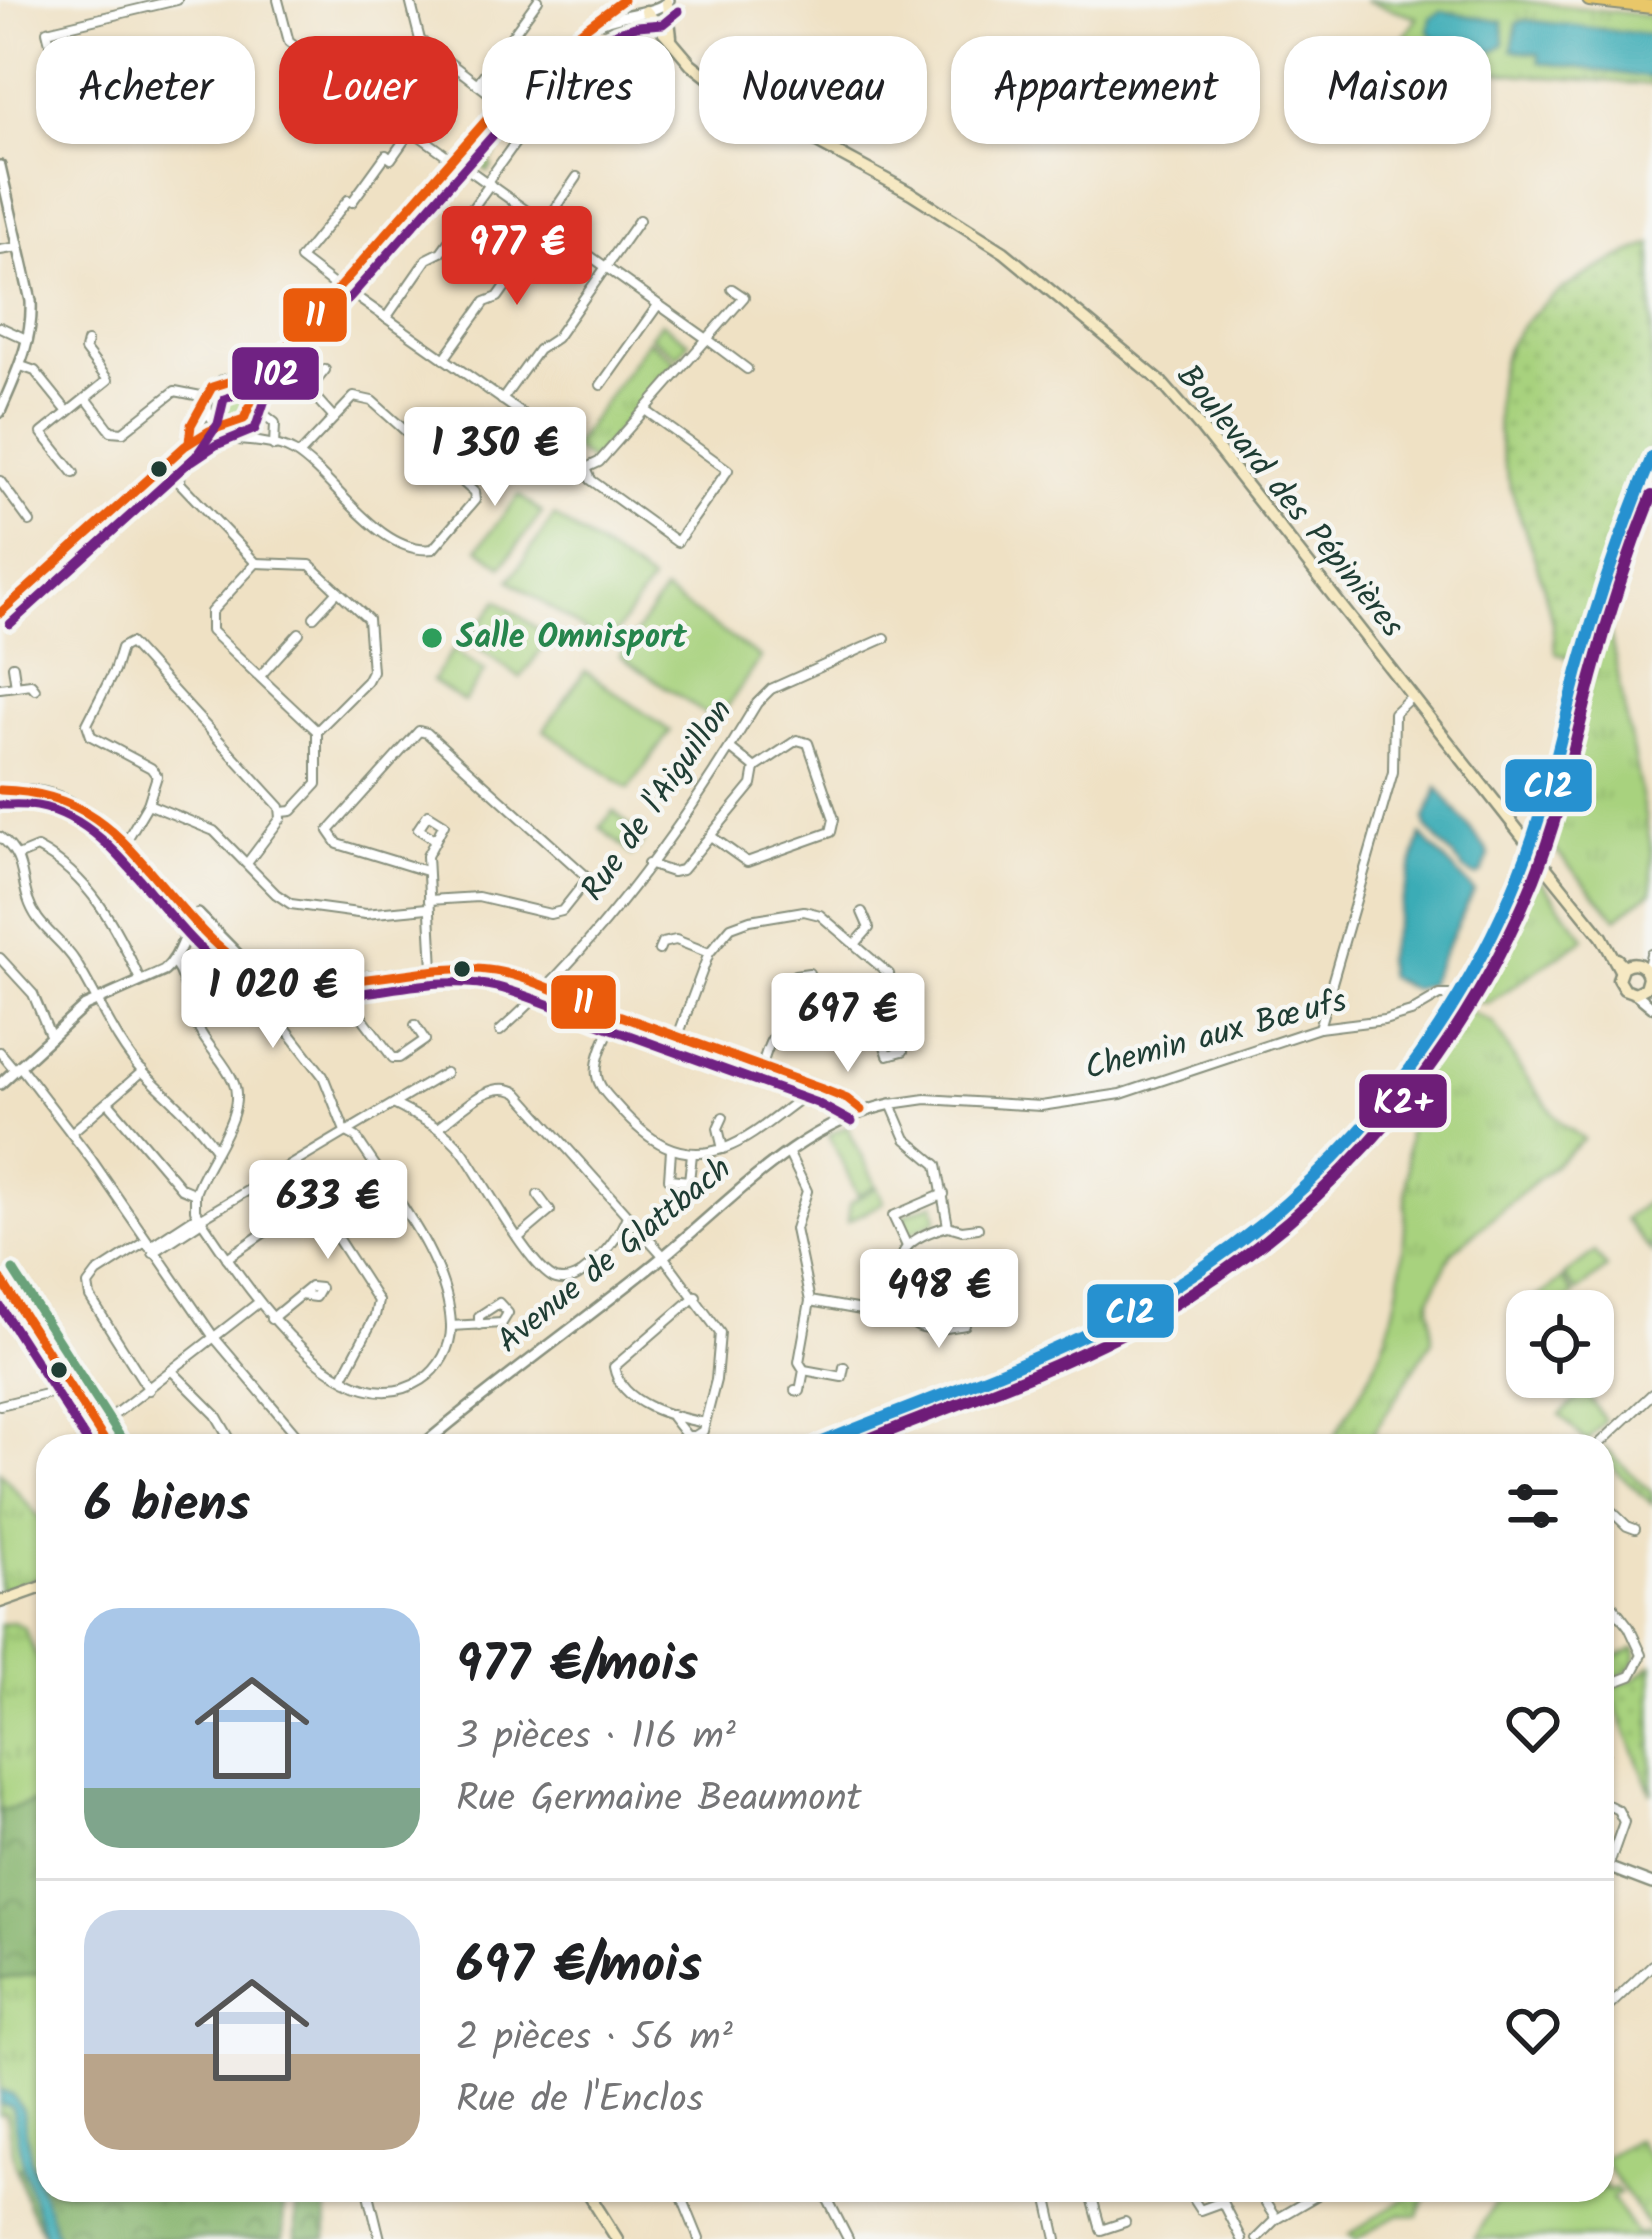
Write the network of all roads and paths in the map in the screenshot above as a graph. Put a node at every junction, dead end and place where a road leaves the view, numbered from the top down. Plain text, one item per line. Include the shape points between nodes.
1 (177, 0) edge
2 (278, 0) edge
3 (410, 0) edge
4 (538, 0) edge
5 (627, 0) edge
6 (1589, 0) edge
7 (668, 1) edge
8 (1652, 7) edge
9 (644, 10) junction
10 (48, 36) edge
11 (287, 36) edge
12 (419, 36) edge
13 (575, 36) edge
14 (576, 36) edge
15 (667, 36) edge
16 (671, 36) edge
17 (675, 45) edge
18 (458, 69) edge
19 (477, 84) junction
20 (482, 88) edge
21 (482, 127) edge
22 (402, 144) edge
23 (429, 144) edge
24 (515, 144) edge
25 (454, 160) junction
26 (0, 166) edge
27 (577, 177) dead end
28 (488, 183) junction
29 (639, 220) dead end
30 (546, 225) junction
31 (19, 247) junction
32 (0, 250) edge
33 (606, 267) junction
34 (340, 287) junction
35 (732, 289) dead end
36 (658, 305) junction
37 (386, 318) junction
38 (0, 327) edge
39 (302, 329) junction
40 (706, 339) junction
41 (29, 341) junction
42 (87, 342) dead end
43 (444, 359) junction
44 (21, 366) junction
45 (747, 368) dead end
46 (326, 370) dead end
47 (233, 381) junction
48 (601, 385) dead end
49 (206, 397) junction
50 (86, 398) junction
51 (502, 400) junction
52 (250, 406) junction
53 (645, 410) junction
54 (207, 411) junction
55 (0, 412) edge
56 (68, 412) junction
57 (334, 418) junction
58 (226, 426) junction
59 (185, 446) junction
60 (274, 446) junction
61 (298, 455) junction
62 (586, 468) junction
63 (74, 473) dead end
64 (0, 481) edge
65 (30, 522) dead end
66 (256, 563) junction
67 (338, 591) junction
68 (0, 613) edge
69 (314, 616) dead end
70 (298, 633) dead end
71 (885, 638) dead end
72 (13, 666) dead end
73 (260, 676) junction
74 (16, 686) junction
75 (0, 688) edge
76 (34, 689) dead end
77 (1411, 697) junction
78 (317, 731) junction
79 (730, 748) junction
80 (755, 768) junction
81 (0, 790) edge
82 (148, 805) junction
83 (282, 812) junction
84 (0, 837) edge
85 (712, 837) junction
86 (434, 839) dead end
87 (1527, 842) dead end
88 (125, 843) junction
89 (1535, 854) dead end
90 (20, 856) junction
91 (248, 862) junction
92 (648, 864) junction
93 (426, 871) junction
94 (428, 904) junction
95 (862, 912) dead end
96 (196, 916) junction
97 (855, 944) junction
98 (659, 950) dead end
99 (709, 953) junction
100 (1652, 953) edge
101 (0, 958) edge
102 (173, 963) junction
103 (1642, 967) junction
104 (1622, 968) junction
105 (433, 969) junction
106 (251, 970) junction
107 (795, 975) dead end
108 (333, 979) junction
109 (140, 980) junction
110 (549, 987) junction
111 (1645, 992) edge
112 (1450, 995) dead end
113 (97, 999) junction
114 (1652, 1007) edge
115 (872, 1009) junction
116 (616, 1013) junction
117 (817, 1017) junction
118 (415, 1024) dead end
119 (1319, 1028) junction
120 (500, 1031) dead end
121 (50, 1035) junction
122 (678, 1036) junction
123 (0, 1052) edge
124 (902, 1052) dead end
125 (17, 1067) junction
126 (761, 1069) junction
127 (142, 1071) junction
128 (445, 1072) dead end
129 (0, 1084) edge
130 (813, 1088) junction
131 (108, 1102) junction
132 (891, 1104) junction
133 (394, 1105) junction
134 (853, 1114) junction
135 (723, 1117) dead end
136 (439, 1127) junction
137 (345, 1131) junction
138 (70, 1134) junction
139 (214, 1148) junction
140 (723, 1149) junction
141 (671, 1150) junction
142 (692, 1154) junction
143 (789, 1154) junction
144 (195, 1194) junction
145 (944, 1194) junction
146 (538, 1195) dead end
147 (627, 1216) junction
148 (201, 1220) junction
149 (948, 1226) junction
150 (978, 1228) dead end
151 (518, 1238) junction
152 (906, 1244) junction
153 (151, 1248) junction
154 (664, 1256) junction
155 (226, 1258) junction
156 (0, 1278) edge
157 (300, 1295) dead end
158 (696, 1296) junction
159 (810, 1300) junction
160 (258, 1303) junction
161 (893, 1306) junction
162 (963, 1316) dead end
163 (271, 1319) junction
164 (478, 1325) dead end
165 (451, 1326) junction
166 (213, 1336) junction
167 (844, 1367) dead end
168 (804, 1370) junction
169 (173, 1372) junction
170 (343, 1377) junction
171 (71, 1388) junction
172 (149, 1390) junction
173 (795, 1390) dead end
174 (1652, 1394) edge
175 (0, 1405) edge
176 (673, 1417) junction
177 (705, 1423) junction
178 (97, 1428) junction
179 (101, 1434) edge
180 (227, 1434) edge
181 (291, 1434) edge
182 (436, 1434) edge
183 (686, 1434) edge
184 (697, 1434) edge
185 (1610, 1434) edge
186 (1614, 1514) edge
187 (1636, 1529) dead end
188 (36, 1589) edge
189 (0, 1602) edge
190 (1614, 1608) edge
191 (1614, 1682) edge
192 (1614, 1808) edge
193 (1614, 1845) edge
194 (1614, 1869) edge
195 (1652, 1884) edge
196 (1652, 1965) edge
197 (1614, 2001) edge
198 (371, 2202) edge
199 (594, 2202) edge
200 (684, 2202) edge
201 (829, 2202) edge
202 (1049, 2202) edge
203 (1093, 2202) edge
204 (1195, 2202) edge
205 (1222, 2202) edge
206 (1222, 2202) edge
207 (1265, 2202) edge
208 (1305, 2202) edge
209 (1276, 2219) junction
210 (1126, 2222) dead end
211 (380, 2239) edge
212 (617, 2239) edge
213 (699, 2239) edge
214 (848, 2239) edge
215 (1057, 2239) edge
216 (1241, 2239) edge
217 (1256, 2239) edge

1 - 10 street
2 - 11 street
3 - 12 street
4 - 19 street
5 - 9 street
5 - 13 street
6 - 8 highway
7 - 9 street
7 - 16 main road
9 - 14 street
9 - 15 main road, Boulevard des Pépinières
17 - 77 main road, Boulevard des Pépinières via 732,96 1004,252 1144,368 1202,429
18 - 19 street
19 - 20 street
21 - 25 street
22 - 34 street via 300,259
23 - 25 street
24 - 28 street
25 - 28 street
25 - 34 street
26 - 31 street
27 - 30 street
28 - 30 street
28 - 37 street
29 - 33 street
30 - 33 street
30 - 43 street
31 - 32 street
31 - 41 street via 32,301
33 - 36 street
33 - 51 street
34 - 37 street
34 - 39 street
35 - 40 street via 744,297
36 - 40 street
36 - 48 street
37 - 43 street
38 - 41 street
39 - 47 street via 253,374
39 - 52 street via 257,381
40 - 45 street
40 - 53 street
41 - 44 street
42 - 50 street via 108,380
43 - 51 street
44 - 55 street
44 - 56 street via 35,370
46 - 57 street via 309,390
47 - 49 street via 216,384
47 - 52 street via 243,385
49 - 50 street via 175,391 123,432 111,430
49 - 54 street
50 - 56 street
51 - 62 street
52 - 58 street
52 - 60 street via 275,423
53 - 62 street
53 - 62 street via 728,470 677,542 591,480
54 - 58 street
54 - 59 street
56 - 63 street via 42,433
57 - 61 street
57 - 61 street via 354,397 372,400 474,492 474,503 433,549 421,550 378,530
58 - 59 street
59 - 68 street
60 - 61 street
60 - 66 street via 212,442 179,478
64 - 65 street
66 - 67 street via 306,563
66 - 73 street via 208,618 211,631
67 - 69 street
67 - 78 street via 368,619 372,671
70 - 73 street
71 - 79 street, Rue de l'Aiguillon via 770,689
72 - 74 street
73 - 78 street
74 - 75 street
74 - 76 street
77 - 87 main road, Boulevard des Pépinières
77 - 119 street via 1394,713 1393,772
78 - 83 street via 317,784
79 - 80 street
79 - 92 street, Rue de l'Aiguillon
80 - 85 street via 752,785
80 - 85 street via 796,740 808,743 834,819 831,832 747,862
81 - 88 street via 63,797
82 - 83 street via 154,771 87,729 127,643
82 - 88 street
82 - 91 street via 204,825
83 - 91 street
84 - 90 street
85 - 92 street via 682,870
86 - 93 street
88 - 96 street
89 - 104 main road
90 - 109 street via 38,848 83,884 115,925
90 - 113 street via 33,911
91 - 94 street via 276,894 311,910 365,914
92 - 110 street, Rue de l'Aiguillon
93 - 94 street
93 - 94 street via 338,844 329,831 419,731 586,876 562,911 550,914 478,897
94 - 105 street
95 - 97 street via 869,928
96 - 102 street
96 - 106 street
97 - 99 street via 804,911 731,927
97 - 115 street via 892,981 886,1002
98 - 99 street via 676,940
99 - 122 street
100 - 103 street
101 - 121 street via 33,994
102 - 109 street
102 - 139 street via 201,1033 236,1089 232,1122
103 - 104 main road
103 - 111 main road
104 - 111 main road via 1622,987
105 - 108 street
105 - 110 street via 484,968
106 - 108 street
106 - 137 street via 249,981 332,1090
107 - 117 street via 809,973
108 - 118 street via 390,1056 425,1040
109 - 113 street
110 - 116 street
110 - 120 street, Rue de l'Aiguillon
111 - 114 street
112 - 119 street, Chemin aux Bœufs via 1384,1020
113 - 121 street
113 - 127 street
115 - 117 street
115 - 124 street via 888,1055
116 - 122 street
116 - 141 street via 597,1077 640,1132
117 - 126 street via 777,1030
119 - 132 street, Chemin aux Bœufs via 1089,1100
121 - 125 street
122 - 126 street
123 - 125 street
125 - 129 street
125 - 138 street
126 - 130 street
127 - 131 street
127 - 139 street
128 - 133 street
130 - 134 street via 848,1099
130 - 140 street
131 - 138 street
131 - 144 street via 181,1188
132 - 134 street, Chemin aux Bœufs
132 - 145 street via 906,1139 937,1165
133 - 136 street
133 - 137 street
134 - 143 street, Avenue de Glattbach
135 - 140 street
136 - 147 street via 495,1087 507,1087
136 - 151 street
137 - 148 street
137 - 165 street via 426,1247
138 - 153 street
139 - 144 street
140 - 142 street
141 - 142 street
141 - 142 street via 669,1179 689,1181
143 - 154 street, Avenue de Glattbach
143 - 159 street via 807,1191 795,1229
144 - 148 street
145 - 149 street
145 - 152 street via 892,1216
146 - 151 street via 550,1211
147 - 151 street via 615,1242 578,1278 549,1276
147 - 154 street
148 - 153 street
148 - 155 street
149 - 150 street
149 - 152 street
152 - 161 street
153 - 166 street
153 - 172 street via 88,1285
154 - 158 street
154 - 182 street, Avenue de Glattbach
155 - 160 street
155 - 170 street via 300,1208 318,1208 378,1301
156 - 171 main road
157 - 163 street
158 - 176 street via 614,1367 645,1404
158 - 177 street via 720,1333
159 - 161 street via 861,1310
159 - 168 street
160 - 163 street
160 - 166 street
161 - 162 street via 926,1331 965,1325
163 - 170 street
164 - 165 street
165 - 170 street via 438,1365 411,1386 373,1389
166 - 169 street
166 - 181 street
167 - 168 street via 842,1377
168 - 173 street
169 - 172 street
169 - 180 street
171 - 175 street
171 - 178 main road
172 - 178 street
174 - 185 street
176 - 177 street
176 - 183 street
177 - 184 street
178 - 179 main road
186 - 187 street
188 - 189 main road
190 - 191 street via 1642,1655 1631,1676
192 - 193 street via 1624,1822
194 - 195 street
196 - 197 street
198 - 211 street
199 - 212 main road
200 - 213 street
201 - 214 street
202 - 215 street
203 - 210 street via 1101,2230
204 - 206 street via 1200,2210
205 - 216 street
207 - 209 street
208 - 209 street
209 - 217 street

